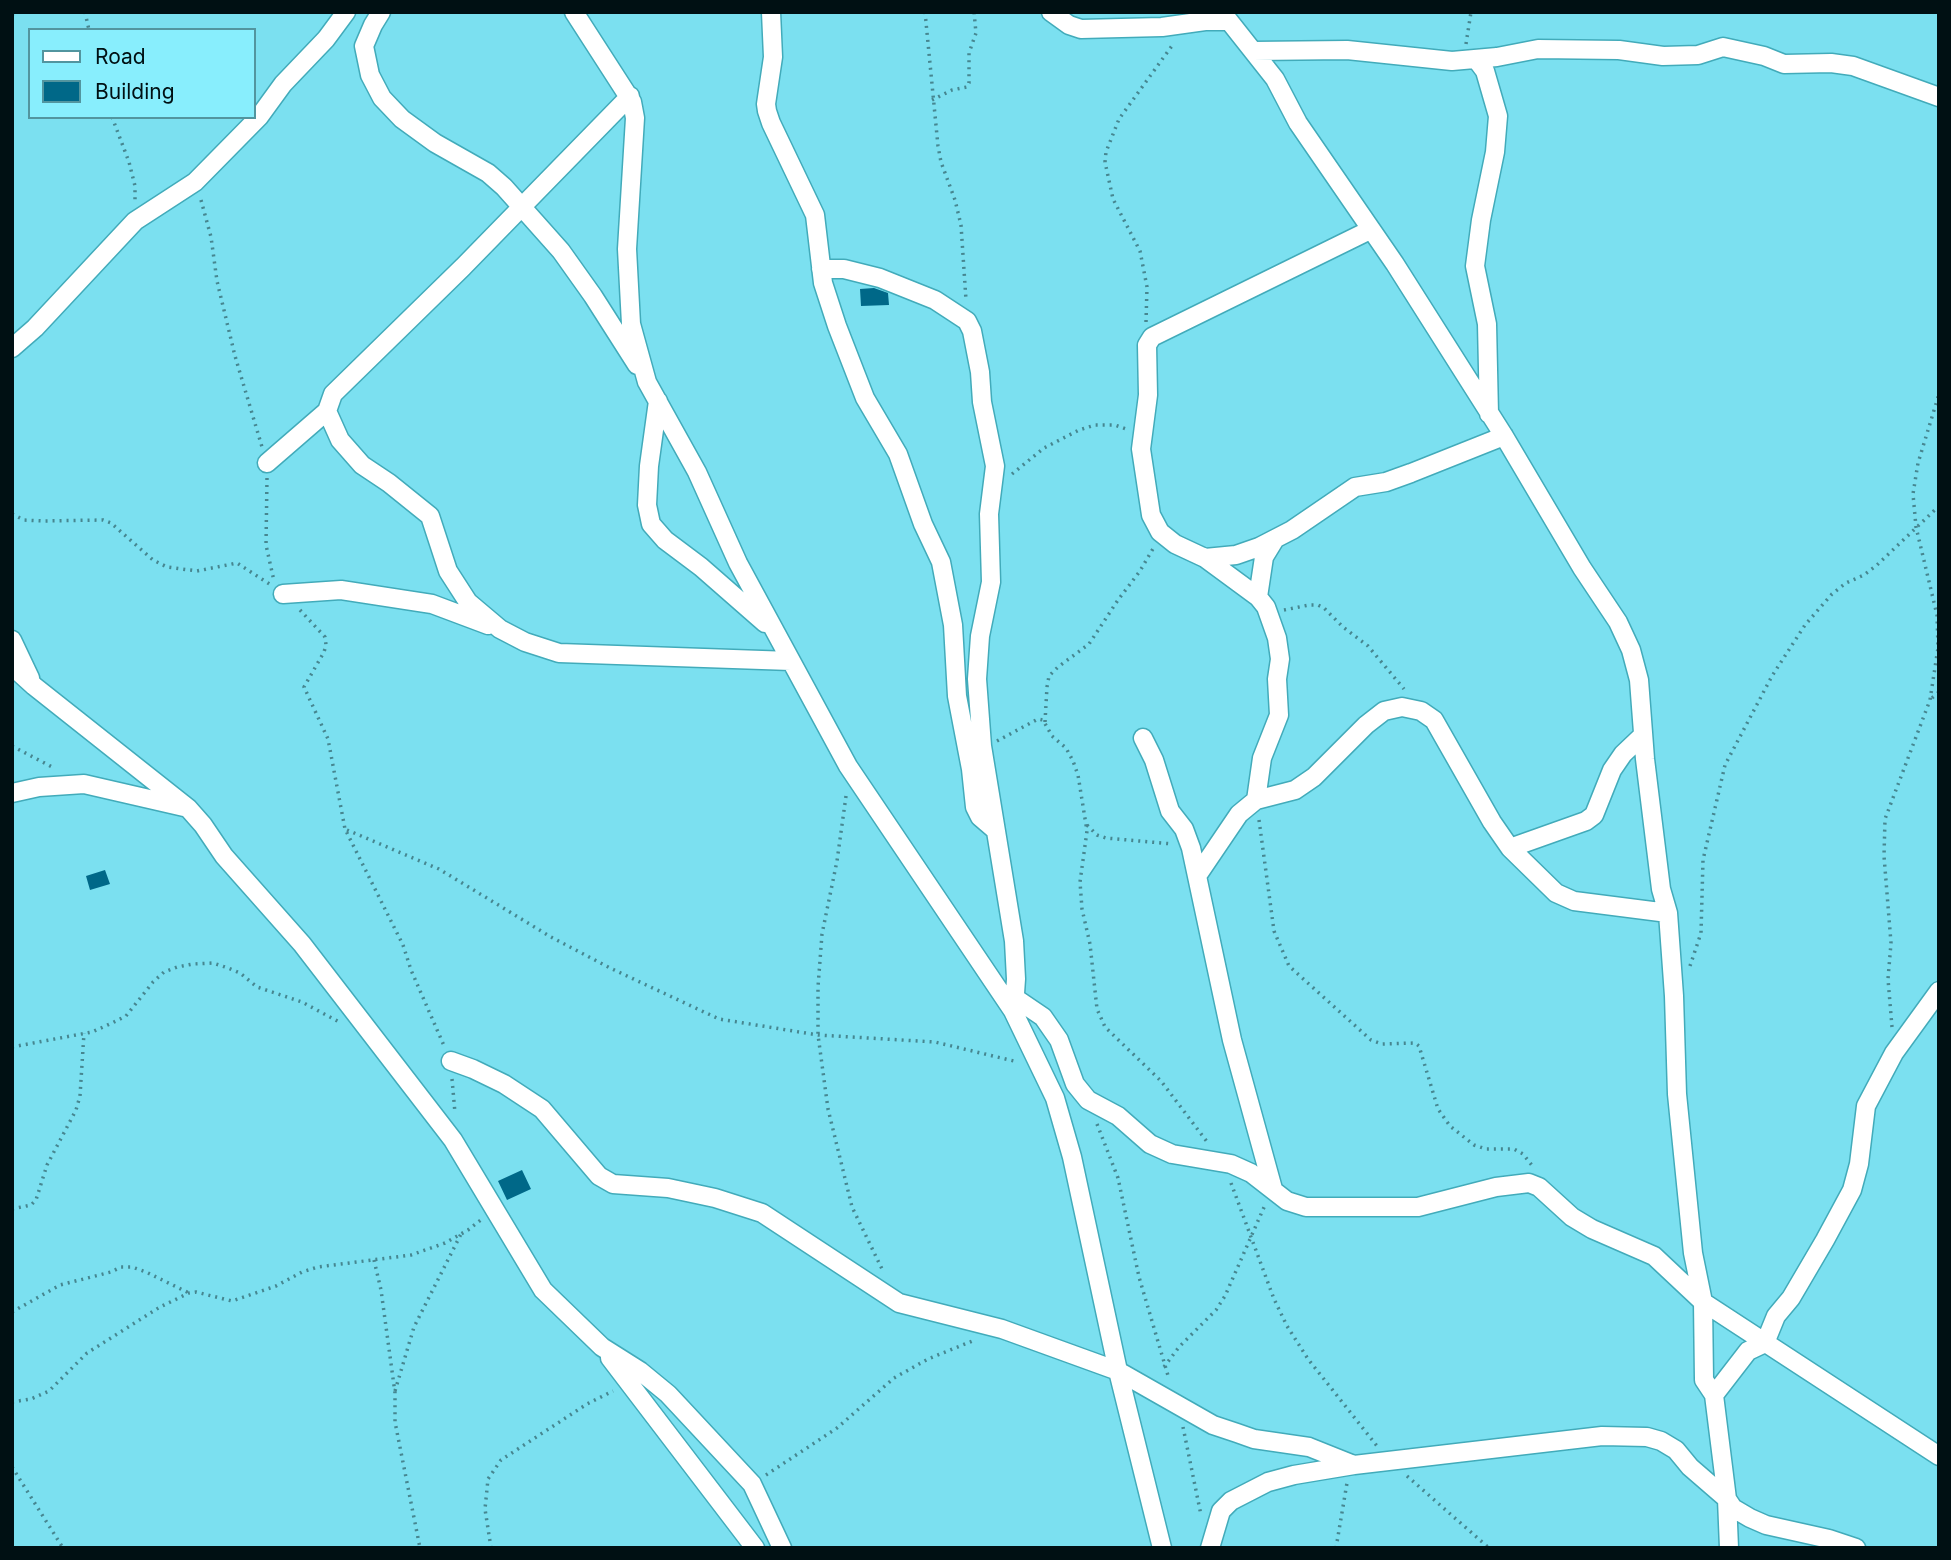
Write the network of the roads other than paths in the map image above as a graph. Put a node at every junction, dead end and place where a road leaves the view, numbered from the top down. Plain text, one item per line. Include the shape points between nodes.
1 (346, 12) edge
2 (382, 12) edge
3 (575, 12) edge
4 (771, 12) edge
5 (1051, 12) edge
6 (1226, 17) edge
7 (1253, 51) junction
8 (1471, 59) junction
9 (630, 96) junction
10 (1939, 97) edge
11 (521, 207) junction
12 (1370, 230) junction
13 (821, 269) junction
14 (12, 348) edge
15 (647, 382) junction
16 (658, 401) junction
17 (327, 411) junction
18 (1489, 414) junction
19 (1504, 436) junction
20 (267, 463) road end
21 (1275, 539) junction
22 (1205, 558) junction
23 (283, 594) road end
24 (1262, 602) junction
25 (500, 629) junction
26 (776, 632) junction
27 (12, 639) edge
28 (791, 661) junction
29 (12, 666) edge
30 (34, 687) junction
31 (1643, 735) junction
32 (1143, 738) dead end
33 (12, 793) edge
34 (1256, 800) junction
35 (188, 808) junction
36 (994, 828) junction
37 (1510, 848) junction
38 (1197, 876) junction
39 (1668, 912) junction
40 (1939, 991) edge
41 (1014, 1005) junction
42 (451, 1061) road end
43 (1273, 1189) junction
44 (1703, 1302) junction
45 (1765, 1343) junction
46 (601, 1347) junction
47 (1118, 1371) junction
48 (1714, 1395) junction
49 (1939, 1456) edge
50 (1354, 1465) junction
51 (1727, 1499) junction
52 (755, 1548) edge
53 (782, 1548) edge
54 (1162, 1548) edge
55 (1210, 1548) edge
56 (1729, 1548) edge
57 (1856, 1548) edge

1 - 14 street via 259,117 195,182 135,221
2 - 11 street via 364,46 370,75 382,98 435,143 488,173
3 - 9 street
4 - 13 street via 773,57 767,111 815,215
5 - 6 street via 1082,29 1162,27
6 - 7 street
7 - 8 street via 1347,50
7 - 12 street
8 - 10 street via 1538,49 1619,50 1663,56 1698,55 1723,47 1784,64 1853,66
8 - 18 street via 1485,71 1497,116 1475,266 1487,324
9 - 11 street
9 - 15 street via 635,118 627,249 631,324
11 - 15 street via 561,251
11 - 17 street via 333,394
12 - 18 street
12 - 22 street via 1152,337 1147,345 1148,395 1142,440 1151,516 1160,532 1175,544
13 - 36 street via 865,398 898,454 922,524 941,562 975,807
13 - 36 street via 845,269 880,278 935,300 970,325 995,466 989,514 991,582 979,636 977,679
15 - 16 street
16 - 26 street
16 - 26 street via 649,467 651,524
17 - 20 street
17 - 25 street via 340,440 362,465 430,516 449,571 468,602
18 - 19 street
19 - 21 street via 1386,482 1354,487
19 - 31 street via 1618,622 1639,680
21 - 22 street via 1236,555
21 - 24 street via 1264,557
22 - 24 street
23 - 25 street via 341,590 432,604
24 - 34 street via 1277,638 1279,715 1262,758
25 - 28 street via 559,653
26 - 28 street
27 - 30 street
28 - 41 street via 848,766
29 - 30 street
30 - 35 street
31 - 37 street via 1612,770 1594,815
31 - 39 street via 1661,889
32 - 38 street via 1170,811 1184,829
33 - 35 street via 84,784
34 - 37 street via 1295,790 1314,777 1384,711 1402,707 1421,710 1434,720
34 - 38 street via 1239,814
35 - 46 street via 302,944 453,1140 543,1290
36 - 41 street via 1014,942
37 - 39 street via 1556,893 1574,901
38 - 43 street via 1232,1040
39 - 44 street via 1680,1120 1693,1253
40 - 45 street via 1894,1053 1866,1106 1860,1164 1852,1190 1805,1276 1776,1316
41 - 43 street via 1043,1017 1087,1100 1118,1116 1150,1144 1172,1154 1251,1173
41 - 47 street via 1055,1098 1072,1157
42 - 47 street via 504,1084 542,1110 599,1176 613,1184 668,1188 762,1213 899,1303 1002,1329
43 - 44 street via 1287,1201 1306,1207 1418,1207 1529,1183 1592,1229 1654,1256
44 - 45 street
44 - 48 street via 1704,1380
45 - 48 street via 1748,1352
45 - 49 street
46 - 52 street
46 - 53 street via 668,1394 752,1484
47 - 50 street via 1213,1425 1254,1439 1310,1447
47 - 54 street
48 - 51 street
50 - 51 street via 1602,1436 1647,1437 1676,1450
50 - 55 street via 1268,1482 1231,1501 1221,1511
51 - 56 street
51 - 57 street via 1733,1508 1766,1525

